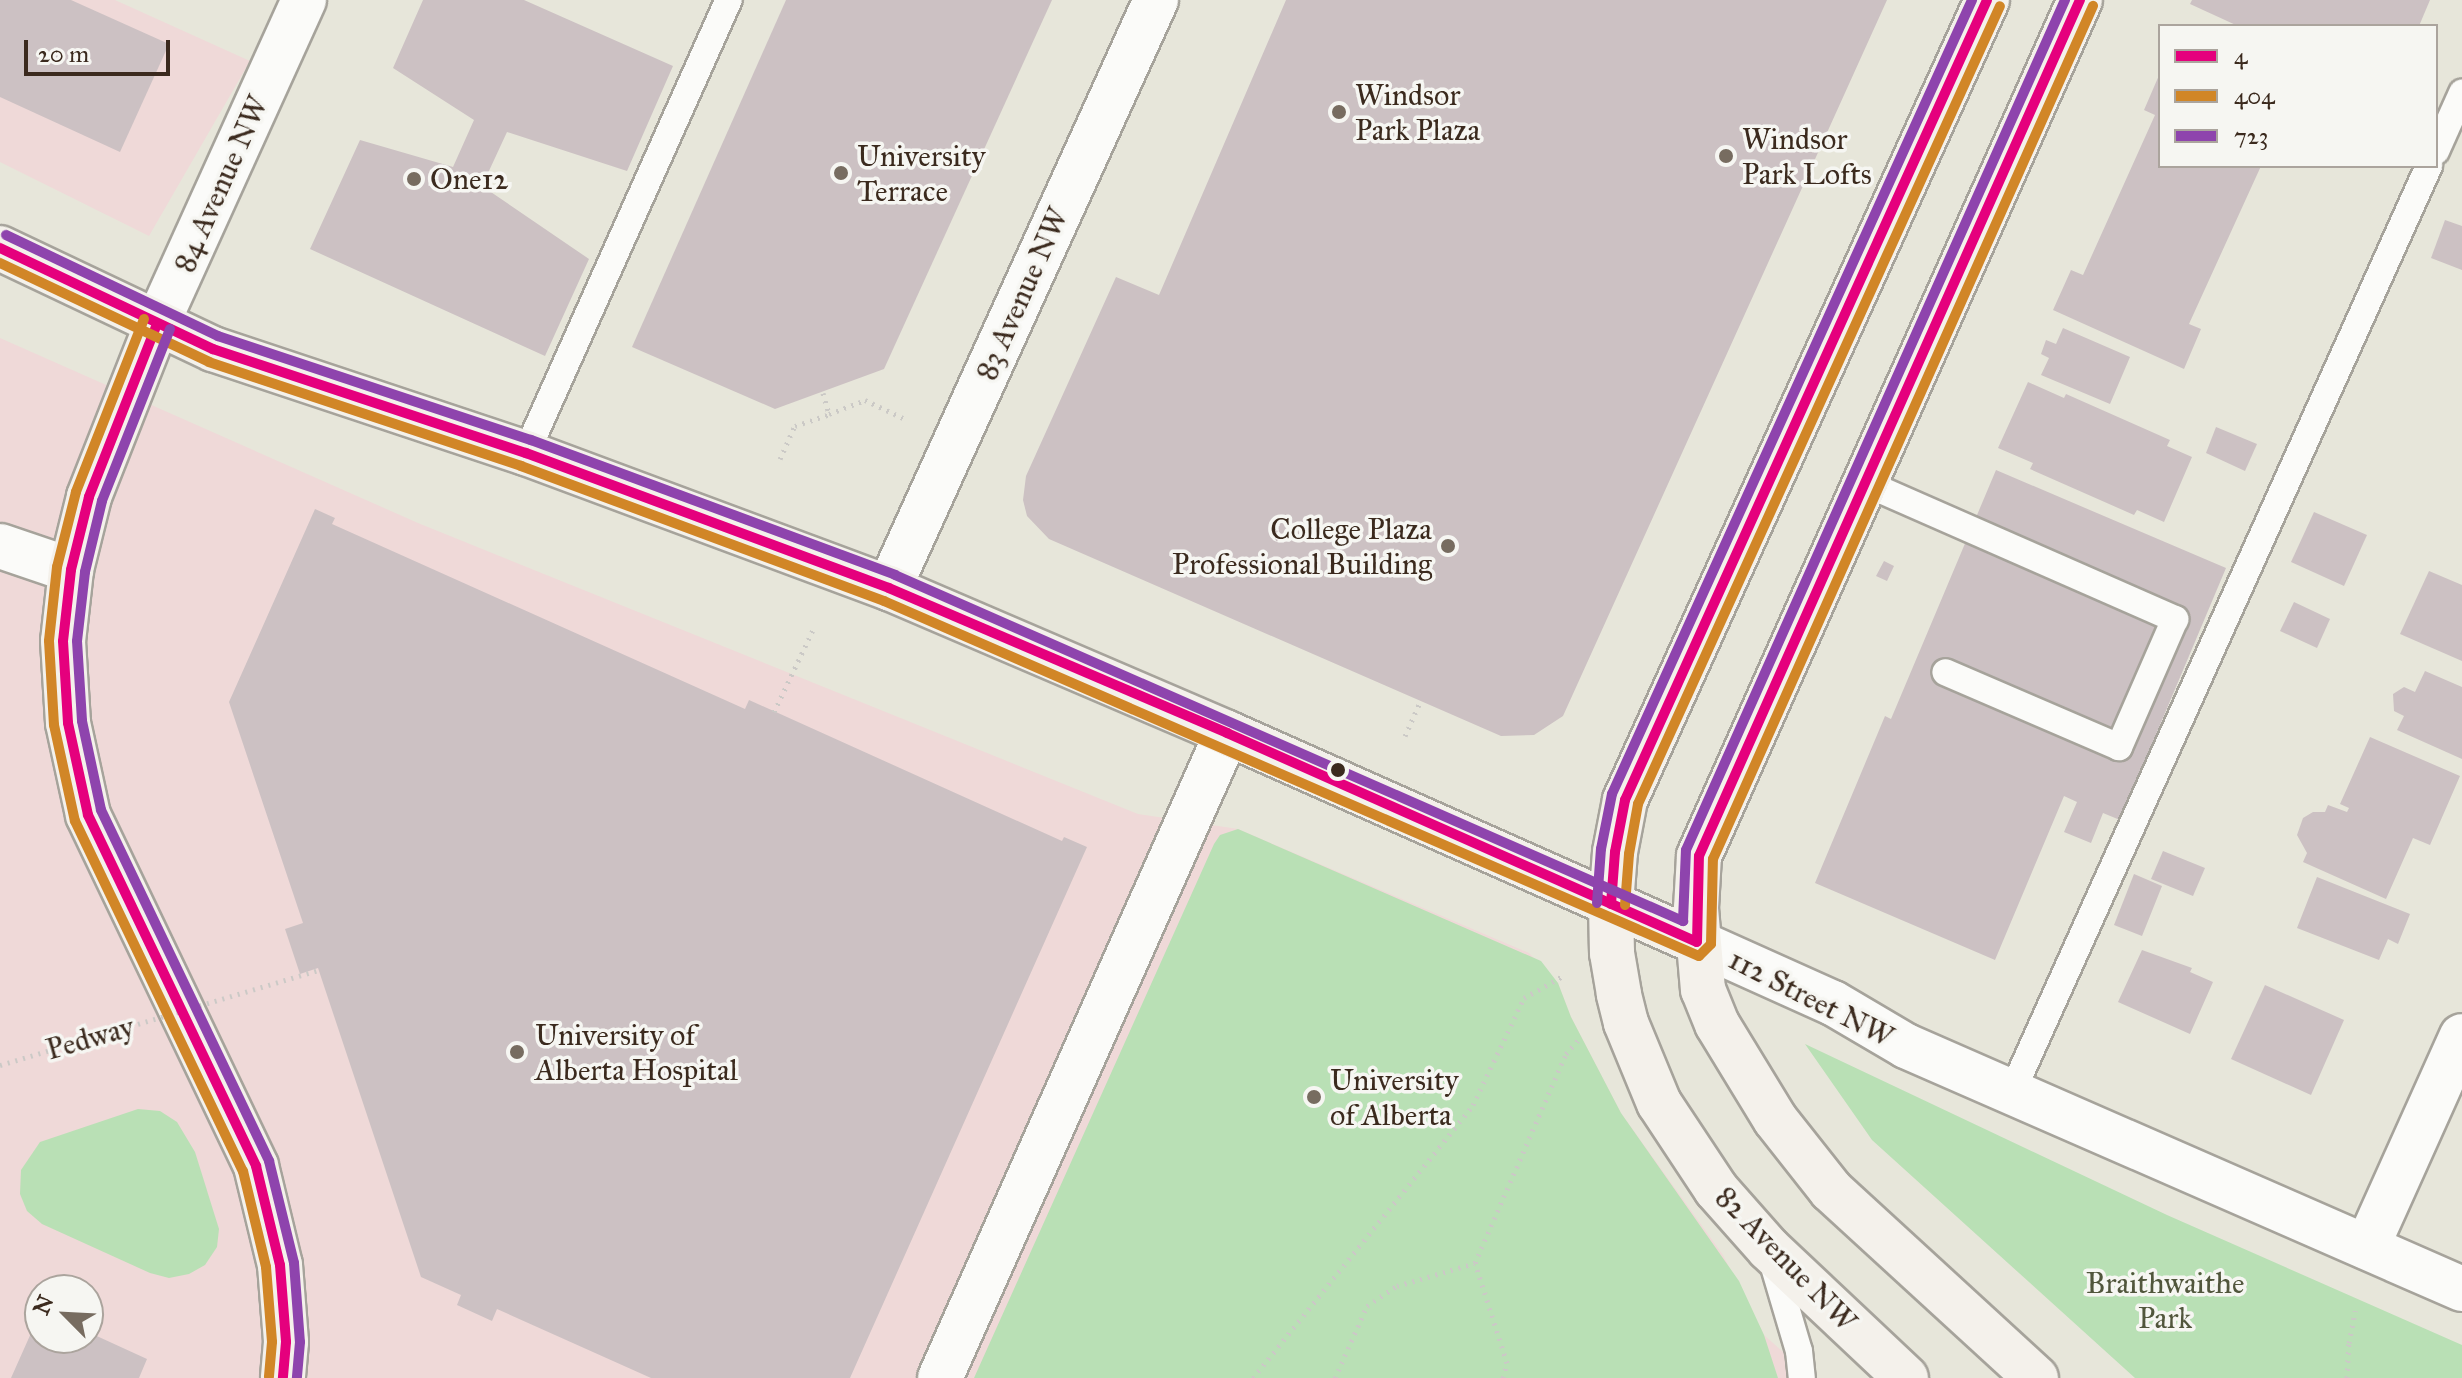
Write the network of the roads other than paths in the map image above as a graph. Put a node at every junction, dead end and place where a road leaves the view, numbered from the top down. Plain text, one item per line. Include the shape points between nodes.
1 (304, 0) edge
2 (729, 0) edge
3 (1156, 0) edge
4 (1987, 0) edge
5 (2080, 0) edge
6 (2462, 93) edge
7 (2438, 147) edge
8 (2428, 168) edge
9 (0, 248) edge
10 (157, 324) junction
11 (526, 453) junction
12 (1865, 483) junction
13 (0, 546) edge
14 (71, 570) junction
15 (889, 588) junction
16 (1945, 672) dead end
17 (1227, 733) junction
18 (1611, 904) junction
19 (1697, 942) junction
20 (2462, 1036) edge
21 (2012, 1092) junction
22 (2367, 1247) junction
23 (1769, 1249) junction
24 (2462, 1289) edge
25 (283, 1378) edge
26 (940, 1378) edge
27 (1802, 1378) edge
28 (1906, 1378) edge
29 (2036, 1378) edge

1 - 10 street, 84 Avenue NW
2 - 11 lane
3 - 15 street, 83 Avenue NW
4 - 18 main road, 82 Avenue NW via 1625,800
5 - 12 main road
6 - 7 lane
8 - 21 lane
9 - 10 main road, 112 Street NW
10 - 11 main road, 112 Street NW via 213,349
10 - 14 main road via 89,497
11 - 15 main road, 112 Street NW
12 - 16 lane via 2175,619 2119,747
12 - 19 main road via 1699,856
13 - 14 street
14 - 25 main road via 63,641 68,723 88,815 256,1166 280,1265
15 - 17 main road, 112 Street NW
17 - 18 main road, 112 Street NW
17 - 26 street
18 - 19 main road, 112 Street NW
18 - 23 main road, 82 Avenue NW via 1612,953 1626,1023 1659,1103 1716,1189
19 - 21 street, 112 Street NW via 1833,1003 1906,1046
19 - 29 main road via 1703,990 1717,1024 1775,1119 1831,1190
20 - 22 street
21 - 22 street, 112 Street NW
22 - 24 street, 112 Street NW
23 - 27 lane
23 - 28 main road, 82 Avenue NW

